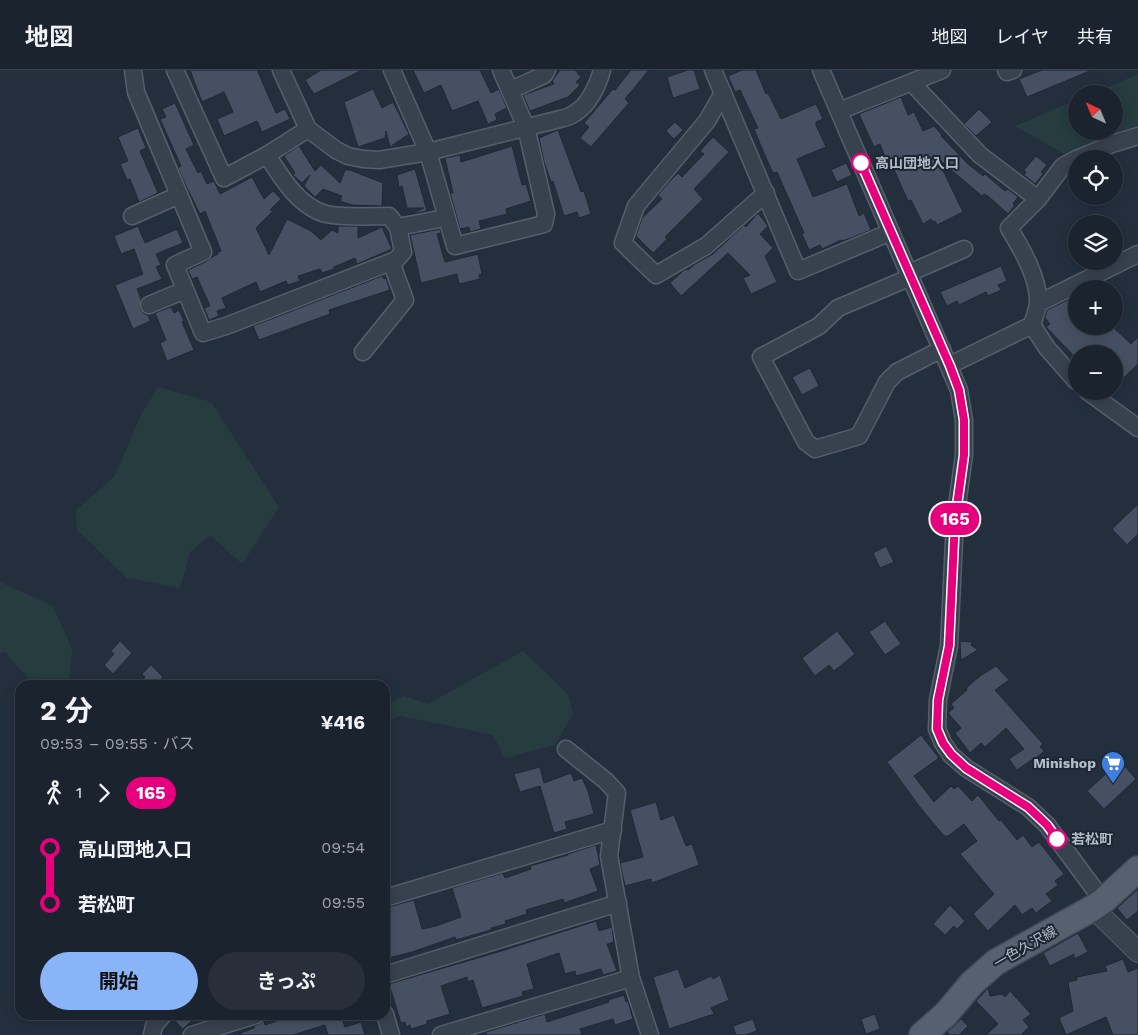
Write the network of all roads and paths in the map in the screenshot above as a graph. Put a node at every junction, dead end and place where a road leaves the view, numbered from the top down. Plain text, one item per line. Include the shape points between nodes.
1 (133, 70) edge
2 (175, 70) edge
3 (281, 70) edge
4 (392, 70) edge
5 (501, 70) edge
6 (547, 70) edge
7 (602, 70) edge
8 (713, 70) edge
9 (821, 70) edge
10 (942, 70) edge
11 (1006, 70) edge
12 (1013, 70) edge
13 (912, 83) junction
14 (511, 90) junction
15 (723, 93) junction
16 (839, 111) junction
17 (526, 127) junction
18 (308, 129) junction
19 (1138, 136) edge
20 (1098, 150) edge
21 (428, 152) junction
22 (267, 155) junction
23 (1068, 163) edge
24 (766, 193) junction
25 (179, 195) junction
26 (1038, 199) junction
27 (132, 216) dead end
28 (445, 218) junction
29 (398, 227) junction
30 (891, 232) junction
31 (964, 249) dead end
32 (1138, 254) edge
33 (391, 262) junction
34 (910, 275) junction
35 (185, 290) junction
36 (1039, 303) junction
37 (148, 305) dead end
38 (1032, 325) junction
39 (942, 349) junction
40 (362, 352) dead end
41 (950, 366) junction
42 (1068, 372) edge
43 (1099, 400) edge
44 (1138, 428) edge
45 (566, 749) dead end
46 (613, 830) junction
47 (1138, 869) edge
48 (390, 897) edge
49 (618, 903) junction
50 (1098, 904) junction
51 (1138, 952) edge
52 (390, 973) edge
53 (631, 978) junction
54 (159, 1020) edge
55 (240, 1020) edge
56 (387, 1020) edge
57 (152, 1035) edge
58 (192, 1035) edge
59 (391, 1035) edge
60 (441, 1035) edge
61 (650, 1035) edge
62 (922, 1035) edge

1 - 25 street via 136,92
2 - 22 street via 224,178
3 - 18 street
4 - 21 street
5 - 14 street
6 - 14 street via 544,75
7 - 17 street via 592,94 576,113
8 - 15 street
9 - 16 street
10 - 13 street
11 - 12 street
13 - 16 street
13 - 26 street via 980,155
14 - 17 street
15 - 24 street
15 - 24 street via 708,120 636,206 623,243 656,275 706,246
16 - 30 street
17 - 21 street
17 - 28 street via 546,214 544,224 454,246
18 - 21 street via 336,150 363,160
18 - 22 street
19 - 20 street
21 - 28 street
22 - 29 street via 285,184 306,203 325,214 389,216
23 - 26 street
24 - 30 street via 798,271
25 - 27 street
25 - 35 street via 203,252 176,265
26 - 36 street via 1009,228 1028,262
28 - 29 street
29 - 33 street via 403,252
30 - 34 street
31 - 34 street
32 - 36 street
33 - 35 street via 204,333
33 - 40 street via 405,300
34 - 39 street
34 - 39 street via 838,308 819,326 761,357 806,442 815,449 859,436 887,382 897,372
35 - 37 street
36 - 38 street
38 - 41 street
38 - 42 street
39 - 41 street
41 - 50 street via 961,400 964,455 955,520 949,646 938,700 937,729 943,743 966,768 1028,807 1047,825
43 - 44 street
45 - 46 street via 617,793
46 - 48 street
46 - 49 street via 609,856
47 - 50 main road, 一色久沢線
49 - 52 street
49 - 53 street
50 - 51 street
50 - 62 main road, 一色久沢線 via 996,962
53 - 60 street
53 - 61 street
54 - 57 street
55 - 58 street
56 - 59 street

